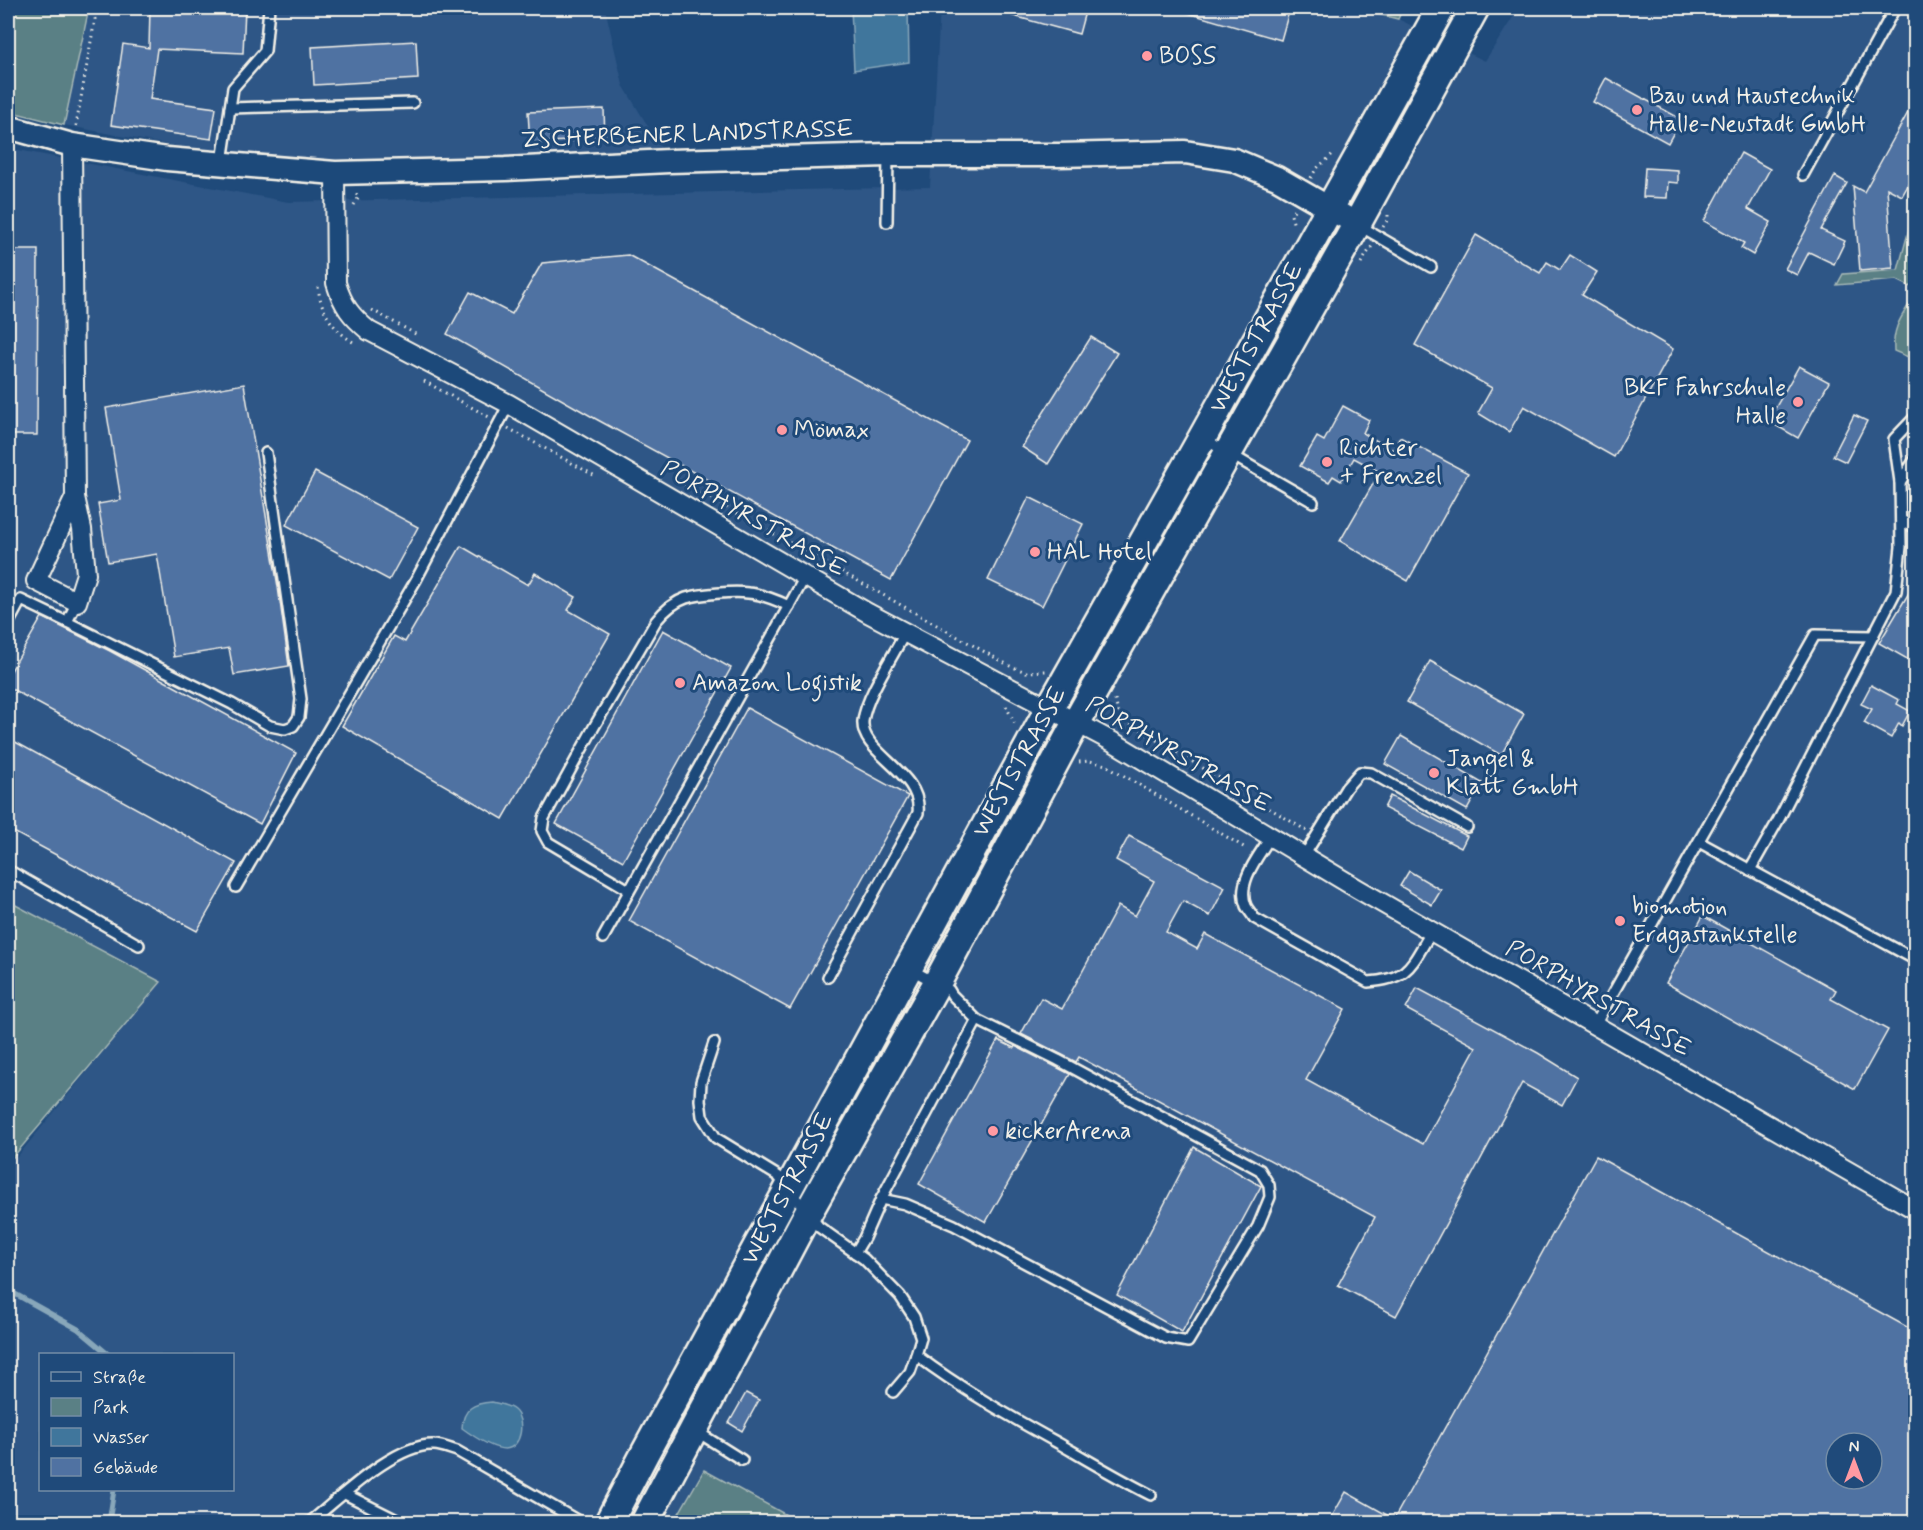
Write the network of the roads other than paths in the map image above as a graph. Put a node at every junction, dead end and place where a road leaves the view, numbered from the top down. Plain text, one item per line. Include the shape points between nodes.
1 (269, 8) edge
2 (1441, 8) edge
3 (1475, 8) edge
4 (1895, 8) edge
5 (413, 103) dead end
6 (230, 108) junction
7 (8, 127) edge
8 (72, 145) junction
9 (888, 154) junction
10 (222, 162) junction
11 (335, 173) junction
12 (1803, 175) dead end
13 (1330, 208) junction
14 (887, 222) dead end
15 (1357, 224) junction
16 (1431, 267) dead end
17 (509, 404) junction
18 (1916, 416) edge
19 (1202, 438) junction
20 (1228, 452) junction
21 (266, 453) dead end
22 (1916, 458) edge
23 (1900, 482) junction
24 (75, 497) junction
25 (1313, 502) dead end
26 (1901, 520) junction
27 (1916, 528) edge
28 (805, 577) junction
29 (77, 602) junction
30 (789, 606) junction
31 (67, 622) junction
32 (8, 624) edge
33 (905, 633) junction
34 (1874, 636) junction
35 (1049, 709) junction
36 (1076, 723) junction
37 (1467, 827) dead end
38 (1271, 836) junction
39 (1699, 842) junction
40 (1304, 856) junction
41 (8, 870) edge
42 (1750, 870) junction
43 (236, 887) dead end
44 (629, 890) junction
45 (1432, 931) junction
46 (603, 938) dead end
47 (139, 945) dead end
48 (1916, 960) edge
49 (908, 968) junction
50 (828, 977) dead end
51 (937, 983) junction
52 (977, 1020) junction
53 (1595, 1025) junction
54 (714, 1043) dead end
55 (788, 1189) junction
56 (881, 1199) junction
57 (1916, 1210) edge
58 (808, 1213) junction
59 (855, 1253) junction
60 (916, 1355) junction
61 (893, 1392) dead end
62 (694, 1430) junction
63 (742, 1460) dead end
64 (345, 1494) junction
65 (1151, 1495) dead end
66 (562, 1512) junction
67 (310, 1522) edge
68 (401, 1522) edge
69 (557, 1522) edge
70 (580, 1522) edge
71 (609, 1522) edge
72 (645, 1522) edge

1 - 6 lane via 265,51 233,88
2 - 13 main road, WESTSTRASSE
3 - 15 main road
4 - 12 lane
5 - 6 lane
6 - 10 lane
7 - 8 street, ZSCHERBENER LANDSTRASSE
8 - 10 street, ZSCHERBENER LANDSTRASSE via 167,159
8 - 24 street
9 - 11 street, ZSCHERBENER LANDSTRASSE
9 - 13 street, ZSCHERBENER LANDSTRASSE via 1185,152 1234,160 1277,178
9 - 14 lane
10 - 11 street, ZSCHERBENER LANDSTRASSE
11 - 17 street, PORPHYRSTRASSE via 336,283 341,301 369,331
13 - 15 street, ZSCHERBENER LANDSTRASSE
13 - 19 main road, WESTSTRASSE
15 - 16 lane
15 - 20 main road
17 - 28 street, PORPHYRSTRASSE
17 - 43 lane via 416,580
18 - 23 lane via 1894,439
19 - 20 lane
19 - 35 main road, WESTSTRASSE
20 - 25 lane
20 - 36 main road
21 - 31 lane via 301,699 299,717 293,726 270,726
22 - 23 lane
23 - 26 lane
24 - 29 street via 86,574
24 - 29 street via 36,580
26 - 27 lane
26 - 34 lane via 1896,591
28 - 30 lane
28 - 33 street, PORPHYRSTRASSE
29 - 31 lane
30 - 44 lane
30 - 44 lane via 748,592 686,598 665,610 594,727 544,818 542,831 548,843
31 - 32 lane via 21,600
33 - 35 street, PORPHYRSTRASSE
33 - 50 lane via 863,720 872,744 917,795 918,813
34 - 39 lane via 1815,635
34 - 42 lane
35 - 36 street, PORPHYRSTRASSE
35 - 49 main road, WESTSTRASSE
36 - 38 street, PORPHYRSTRASSE
36 - 51 main road
37 - 40 lane via 1367,771 1360,772
38 - 40 street, PORPHYRSTRASSE
38 - 45 lane via 1244,888 1246,905 1254,918 1368,982 1387,981 1408,970
39 - 42 lane
39 - 53 lane
40 - 45 street, PORPHYRSTRASSE
41 - 47 lane
42 - 48 lane
44 - 46 lane
45 - 53 street, PORPHYRSTRASSE
49 - 51 lane
49 - 55 main road, WESTSTRASSE
51 - 52 lane via 949,990
51 - 58 main road
52 - 56 lane
52 - 56 lane via 1260,1170 1269,1185 1270,1197 1258,1226 1188,1342 1166,1338 954,1225 905,1204
53 - 57 street, PORPHYRSTRASSE
54 - 55 lane via 701,1082 702,1116 716,1138 778,1176
55 - 58 lane
55 - 71 main road, WESTSTRASSE
56 - 59 lane
58 - 59 lane via 819,1227
58 - 62 main road
59 - 60 lane via 900,1296 914,1317 921,1338
60 - 61 lane via 910,1372
60 - 65 lane via 951,1382 1003,1413
62 - 63 lane
62 - 72 main road
64 - 66 lane via 405,1450 434,1445 456,1451
64 - 67 lane
64 - 68 lane
66 - 69 lane
66 - 70 lane

